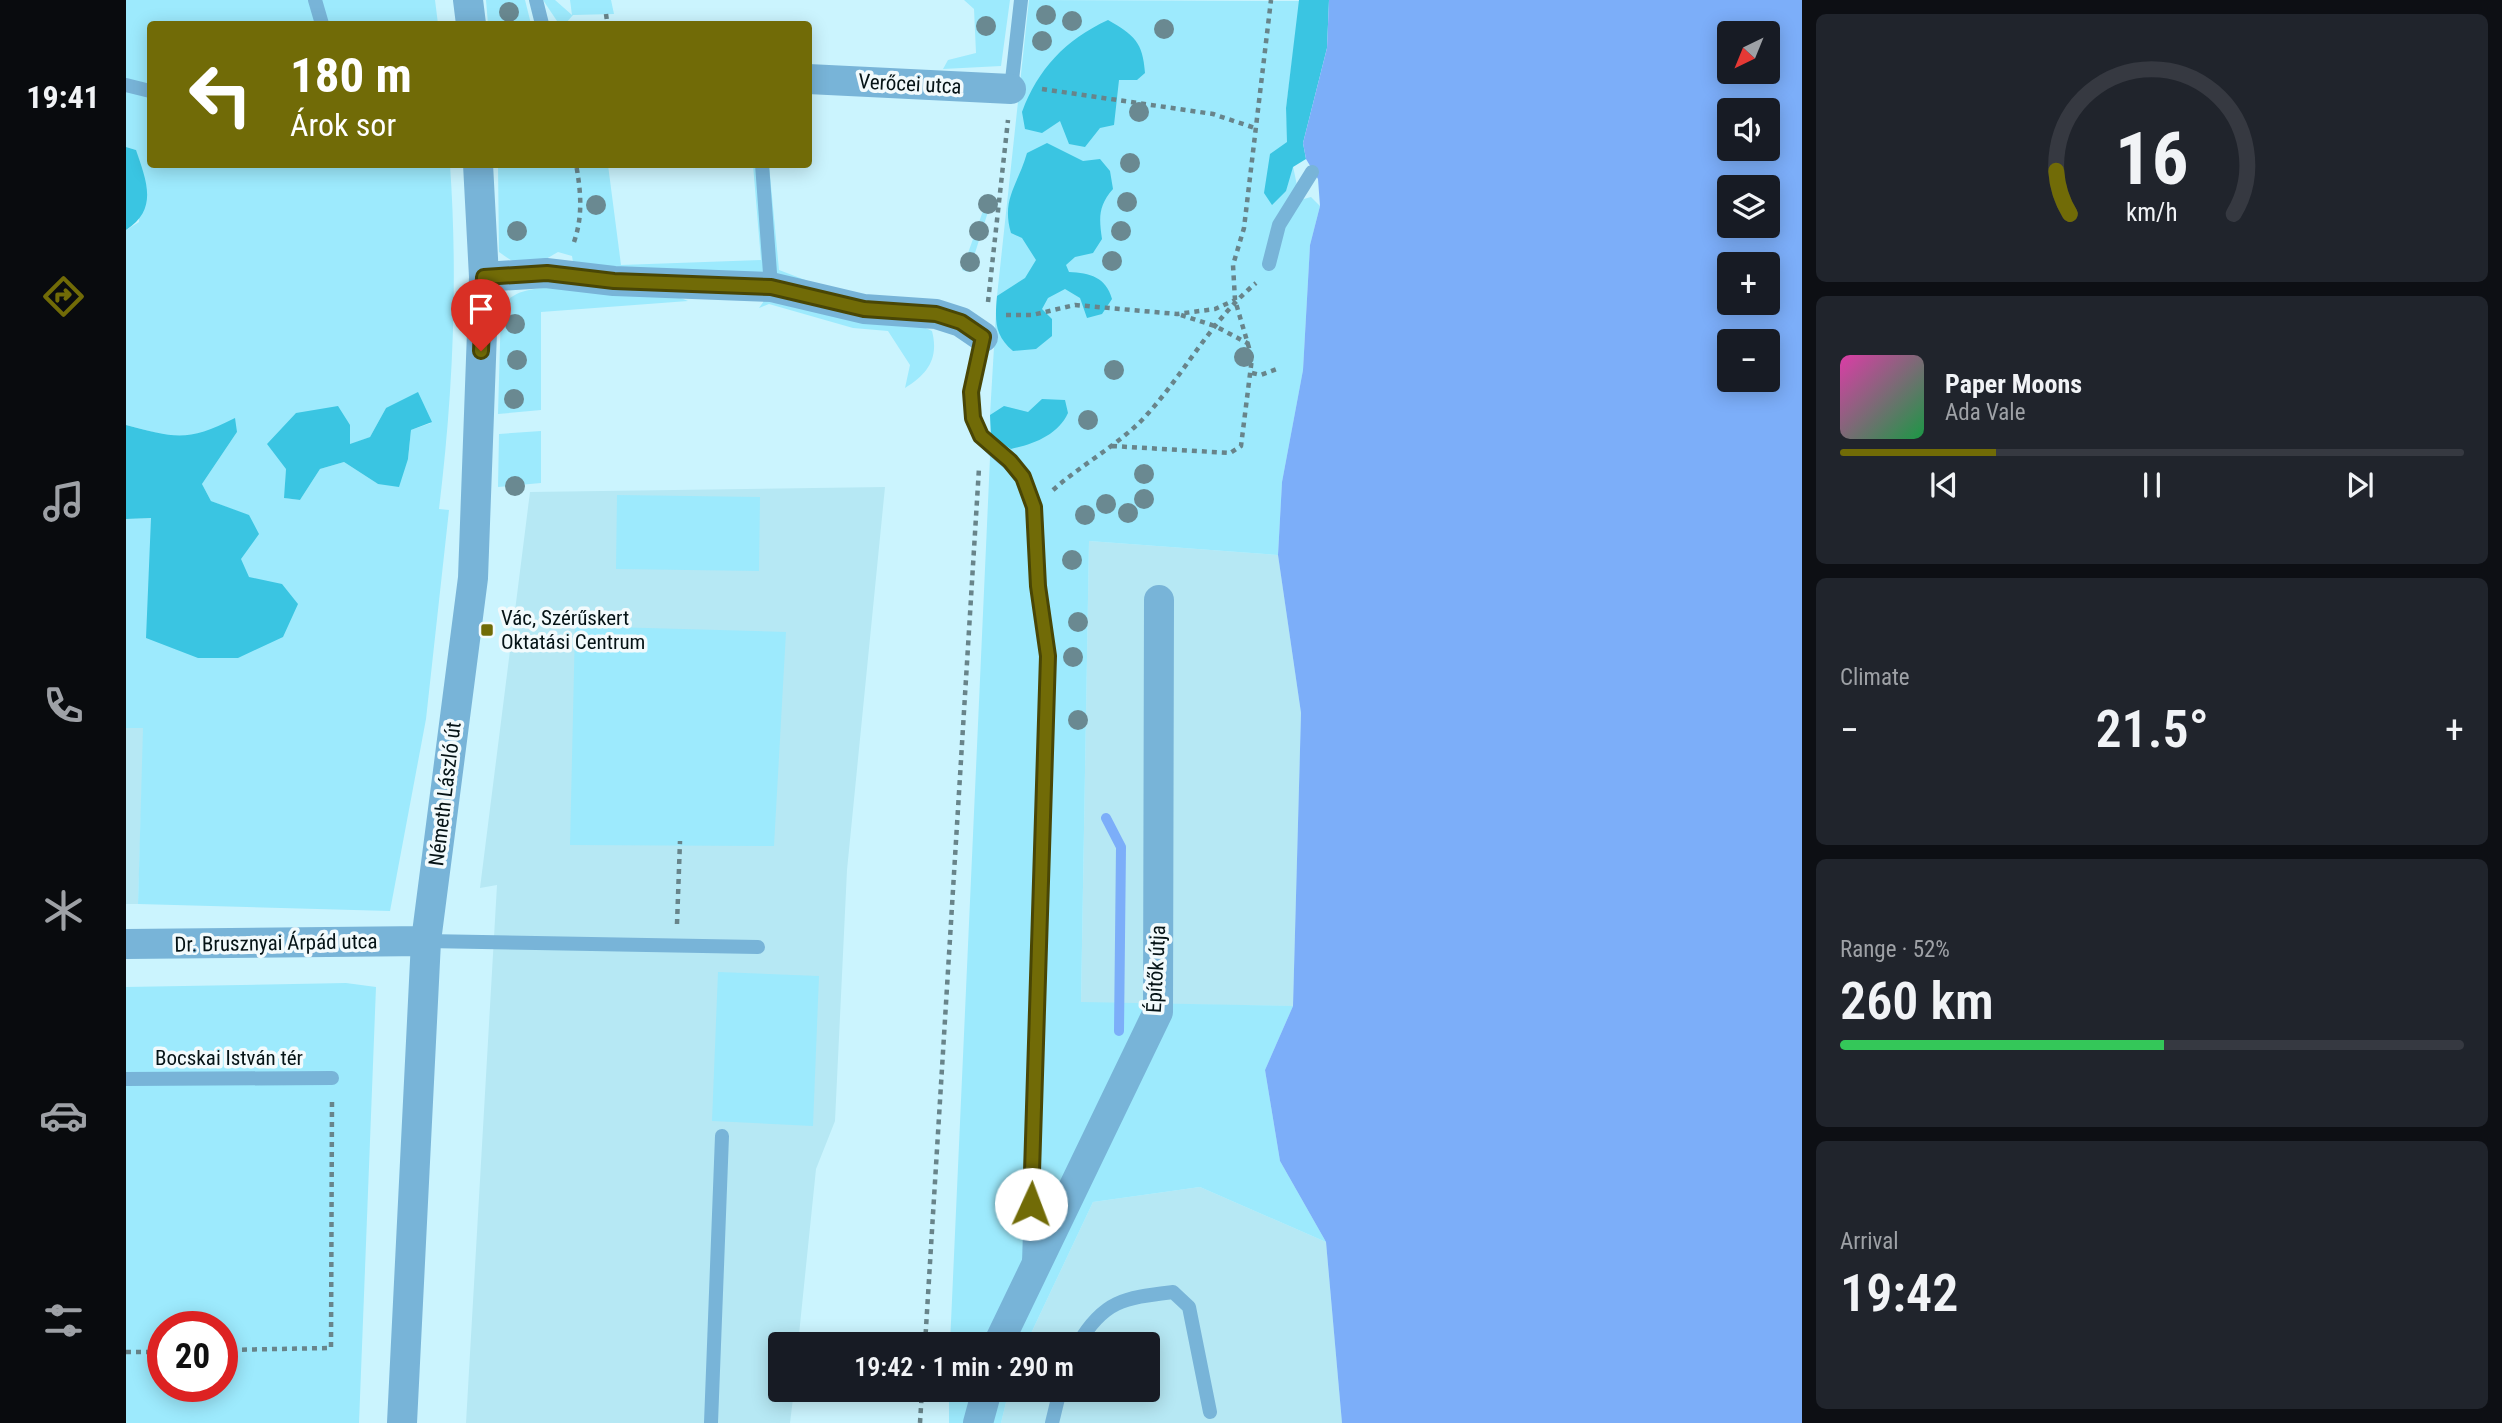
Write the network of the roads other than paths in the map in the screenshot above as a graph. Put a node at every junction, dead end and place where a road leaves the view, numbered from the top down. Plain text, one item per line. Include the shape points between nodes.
1 (314, 0) edge
2 (468, 0) edge
3 (536, 0) edge
4 (1021, 0) edge
5 (321, 21) edge
6 (471, 21) edge
7 (541, 21) edge
8 (812, 79) edge
9 (126, 85) edge
10 (1011, 89) joint
11 (147, 90) edge
12 (478, 168) edge
13 (762, 168) edge
14 (1312, 172) dead end
15 (1269, 264) road end
16 (484, 277) junction
17 (771, 287) junction
18 (985, 326) joint
19 (1159, 600) dead end
20 (426, 941) junction
21 (126, 944) edge
22 (758, 947) dead end
23 (332, 1078) road end
24 (126, 1079) edge
25 (722, 1136) dead end
26 (1028, 1282) junction
27 (1004, 1332) edge
28 (1085, 1332) edge
29 (983, 1402) edge
30 (1057, 1402) edge
31 (1210, 1412) dead end
32 (402, 1423) edge
33 (711, 1423) edge
34 (978, 1423) edge
35 (1052, 1423) edge

1 - 5 lane
2 - 6 street
3 - 7 lane
4 - 10 lane
8 - 10 street, Verőcei utca
9 - 11 lane
12 - 16 street, Németh László út
13 - 17 lane
14 - 15 lane via 1279,225
16 - 17 street via 547,273 614,281
16 - 20 street, Németh László út via 473,578
17 - 18 street via 864,309 936,314
18 - 26 lane via 971,392 973,418 981,436 1023,477 1034,507 1048,680
19 - 26 street, Építők útja via 1158,1012
20 - 21 street, Dr. Brusznyai Árpád utca
20 - 22 lane
20 - 32 street, Németh László út
23 - 24 lane, Bocskai István tér
25 - 33 lane
26 - 27 street, Építők útja
28 - 31 lane via 1092,1320 1126,1297 1173,1292 1189,1307
29 - 34 street
30 - 35 lane

